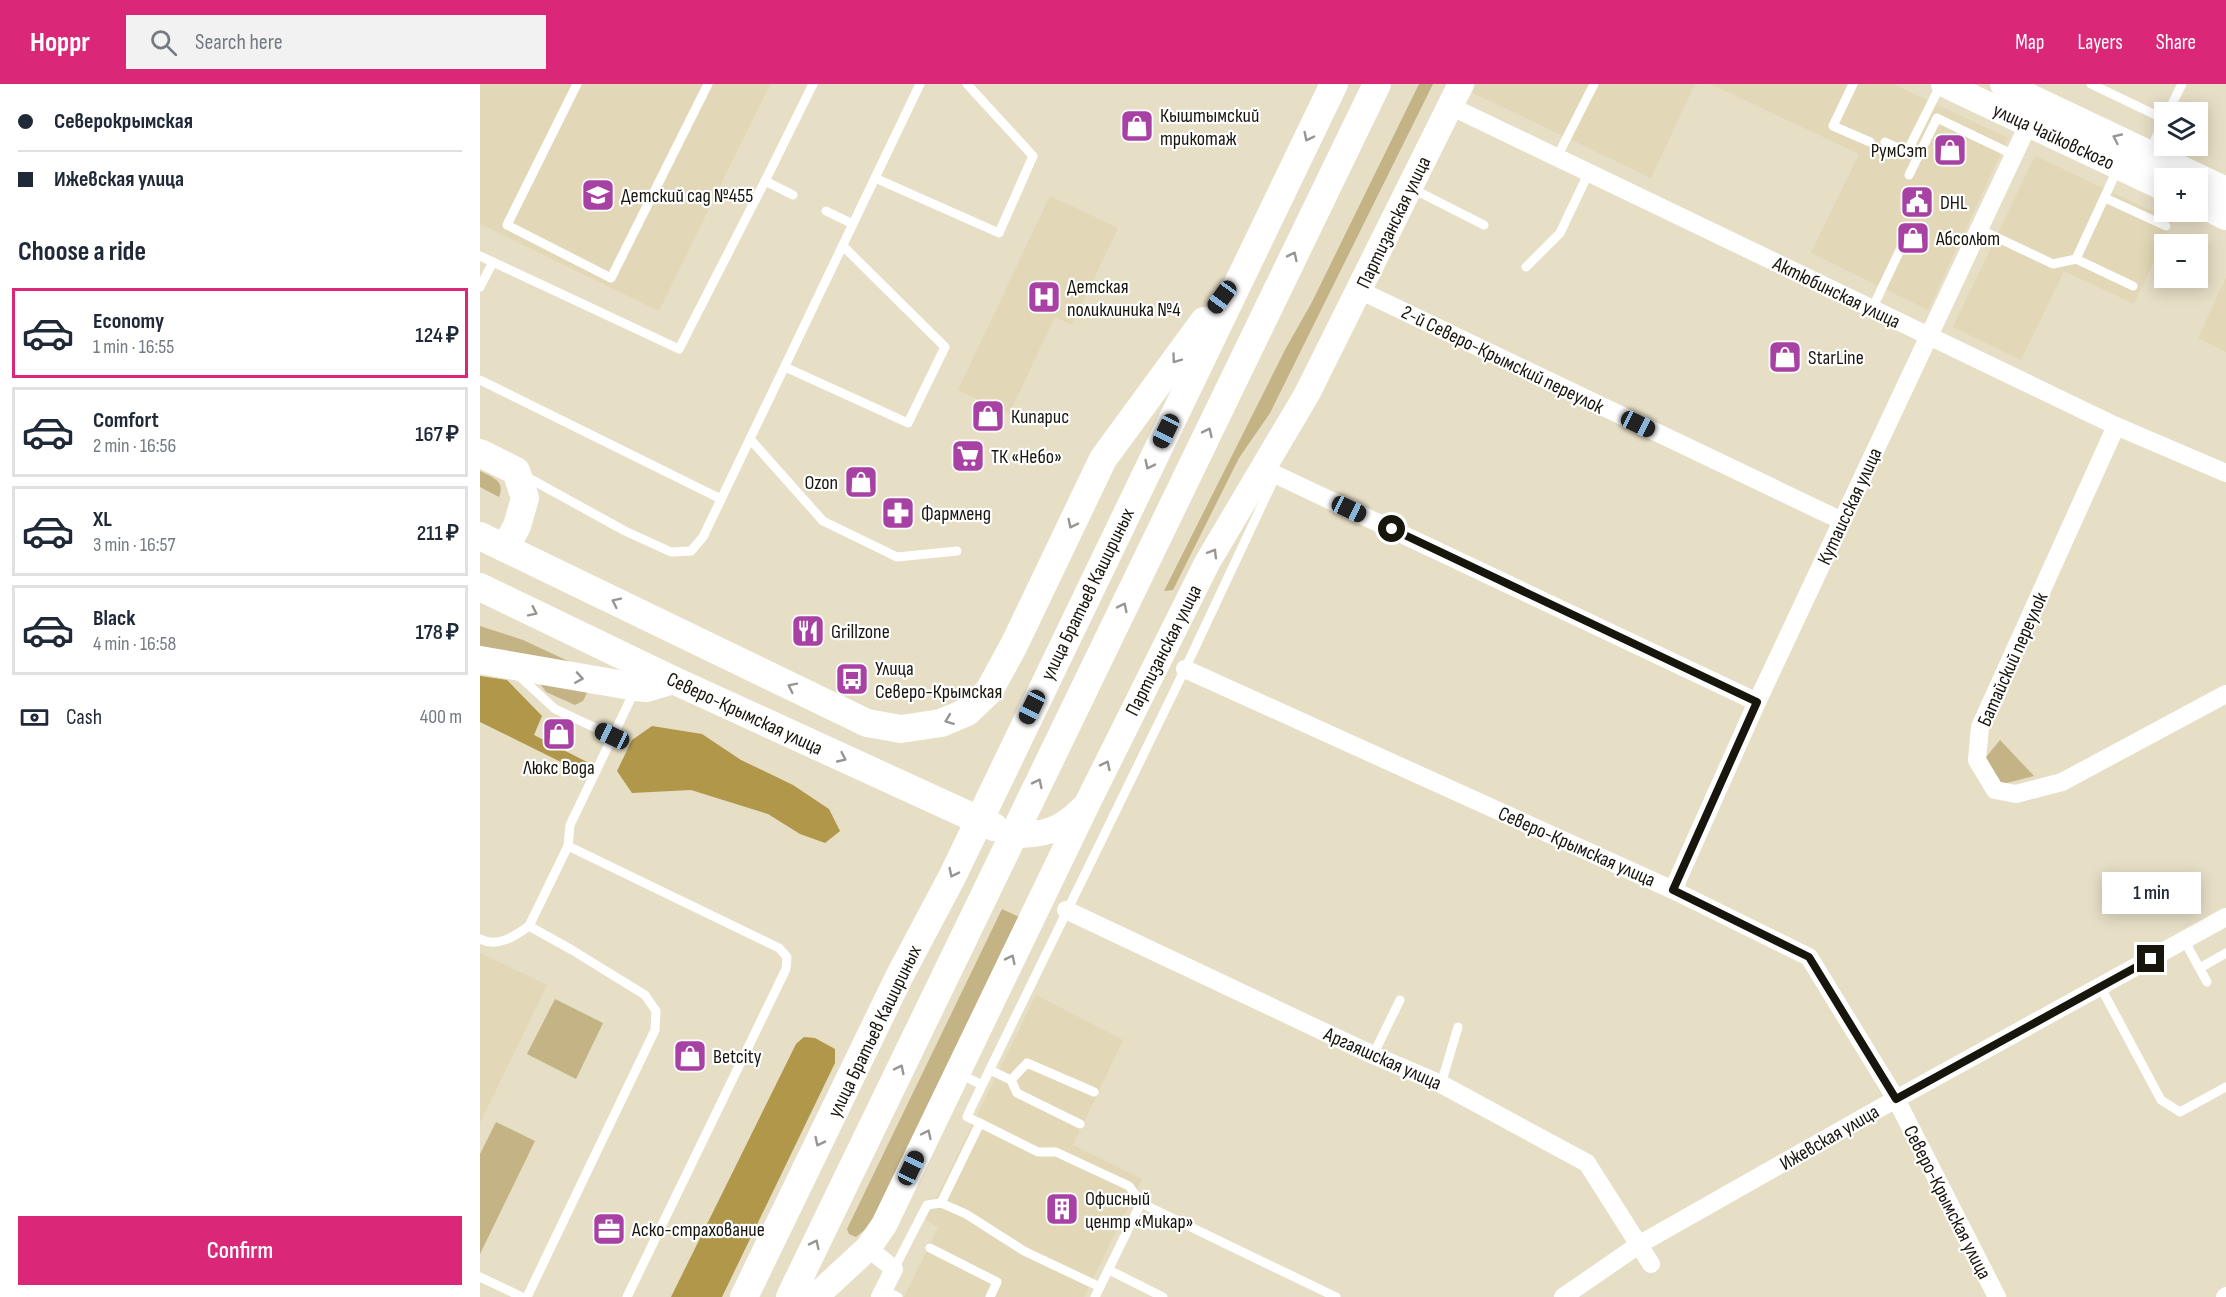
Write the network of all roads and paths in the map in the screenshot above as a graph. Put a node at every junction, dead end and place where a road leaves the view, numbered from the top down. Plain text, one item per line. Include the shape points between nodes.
1 (577, 84) edge
2 (708, 84) edge
3 (813, 84) edge
4 (920, 84) edge
5 (967, 84) edge
6 (1334, 84) edge
7 (1377, 84) edge
8 (1594, 84) edge
9 (1853, 84) edge
10 (1942, 84) edge
11 (2003, 84) edge
12 (2091, 84) edge
13 (2182, 84) edge
14 (1456, 95) edge
15 (2173, 102) edge
16 (2154, 114) edge
17 (2029, 123) junction
18 (1870, 141) dead end
19 (1885, 142) dead end
20 (2154, 142) edge
21 (2149, 153) junction
22 (2014, 155) junction
23 (1557, 157) junction
24 (2119, 166) junction
25 (1589, 172) junction
26 (1909, 175) dead end
27 (875, 178) junction
28 (765, 181) junction
29 (2154, 183) edge
30 (1411, 188) junction
31 (2226, 190) edge
32 (793, 195) dead end
33 (2105, 198) junction
34 (2208, 208) edge
35 (826, 211) dead end
36 (2226, 217) edge
37 (853, 224) junction
38 (1484, 225) dead end
39 (2166, 226) dead end
40 (1979, 229) junction
41 (843, 246) junction
42 (1900, 250) dead end
43 (480, 256) edge
44 (2076, 259) junction
45 (1248, 261) junction
46 (492, 262) junction
47 (1526, 267) dead end
48 (2133, 286) dead end
49 (480, 287) edge
50 (1359, 290) junction
51 (1872, 309) junction
52 (1928, 336) junction
53 (785, 367) junction
54 (480, 380) edge
55 (2116, 426) junction
56 (750, 439) junction
57 (480, 453) edge
58 (516, 471) junction
59 (1270, 472) junction
60 (2226, 473) edge
61 (721, 499) junction
62 (1842, 520) junction
63 (480, 536) edge
64 (505, 548) junction
65 (957, 551) dead end
66 (480, 587) edge
67 (480, 660) edge
68 (510, 667) junction
69 (1185, 669) junction
70 (673, 680) junction
71 (636, 687) junction
72 (2226, 694) edge
73 (1757, 702) junction
74 (612, 736) junction
75 (1086, 806) junction
76 (978, 820) junction
77 (1012, 835) junction
78 (568, 846) junction
79 (1673, 890) junction
80 (1066, 910) junction
81 (2226, 917) edge
82 (529, 926) junction
83 (480, 939) edge
84 (2184, 940) junction
85 (2226, 953) edge
86 (2200, 968) junction
87 (2207, 982) dead end
88 (2100, 987) junction
89 (1400, 1000) dead end
90 (1458, 1027) dead end
91 (1373, 1055) junction
92 (990, 1070) junction
93 (956, 1072) junction
94 (1011, 1080) junction
95 (982, 1084) junction
96 (1441, 1084) junction
97 (2226, 1087) edge
98 (1094, 1092) dead end
99 (1896, 1099) junction
100 (980, 1123) junction
101 (1080, 1124) dead end
102 (941, 1203) junction
103 (1141, 1203) junction
104 (1640, 1244) junction
105 (868, 1248) junction
106 (930, 1248) dead end
107 (1651, 1264) dead end
108 (894, 1269) junction
109 (1109, 1270) junction
110 (480, 1277) edge
111 (1100, 1287) junction
112 (887, 1295) edge
113 (522, 1297) edge
114 (527, 1297) edge
115 (627, 1297) edge
116 (744, 1297) edge
117 (790, 1297) edge
118 (816, 1297) edge
119 (990, 1297) edge
120 (1095, 1297) edge
121 (1163, 1297) edge
122 (1336, 1297) edge
123 (1563, 1297) edge
124 (1997, 1297) edge

1 - 2 lane via 507,225 611,278
3 - 28 lane
4 - 27 lane
5 - 27 lane via 1033,156 999,233
6 -> 45 main road, улица Братьев Кашириных
77 -> 7 main road, улица Братьев Кашириных
8 - 23 lane
9 - 18 lane via 1833,126
10 - 17 main road, улица Чайковского
10 - 19 lane via 1907,152
21 -> 11 main road, улица Чайковского
12 - 16 lane
13 - 15 lane
14 - 23 street, Актюбинская улица
14 - 30 main road, Партизанская улица
17 - 22 street, Кутаисская улица
17 - 24 main road, улица Чайковского
20 - 21 lane
21 - 31 main road, улица Чайковского
22 - 26 lane via 1937,118
22 - 40 street, Кутаисская улица
23 - 25 street, Актюбинская улица
24 - 29 main road, улица Чайковского
24 - 33 lane
25 - 47 lane via 1560,234
25 - 51 street, Актюбинская улица
27 - 37 lane
28 - 32 lane
28 - 46 lane via 679,349
30 - 38 lane
30 - 50 main road, Партизанская улица
33 - 39 lane
33 - 44 lane
34 - 36 main road
35 - 37 lane
37 - 41 lane
40 - 44 lane via 2053,264
40 - 52 street, Кутаисская улица
41 - 53 lane
41 - 53 lane via 945,347 908,423
42 - 51 lane
43 - 46 lane
44 - 48 lane
45 -> 64 main road via 1103,459 998,677 977,704 957,717 901,729 867,723
45 -> 76 main road, улица Братьев Кашириных
46 - 49 lane
50 - 59 main road, Партизанская улица
50 - 62 street, 2-й Северо-Крымский переулок
51 - 52 street, Актюбинская улица
52 - 55 street, Актюбинская улица
52 - 62 street, Кутаисская улица
53 - 56 lane
54 - 61 lane
55 - 60 street, Актюбинская улица
55 - 72 street, Батайский переулок via 1980,727 1977,760 1995,790 2016,794 2051,785
56 - 61 lane
56 - 65 lane via 823,521 897,557
57 - 58 main road
58 - 61 lane via 671,552 691,552 703,537
58 - 64 main road via 525,498
59 - 69 lane
59 - 73 street
75 -> 59 main road, Партизанская улица via 1207,563
62 - 73 street, Кутаисская улица
63 - 64 main road
66 -> 70 main road, Северо-Крымская улица
67 - 68 main road
68 -> 71 main road
68 - 74 lane via 555,709
69 - 79 street, Северо-Крымская улица
69 - 80 lane
70 - 71 main road
70 -> 76 main road, Северо-Крымская улица
71 - 74 lane
73 - 79 street, Кутаисская улица
74 - 78 lane via 570,825
75 - 77 main road via 1056,830
93 -> 75 main road, Партизанская улица
76 - 77 main road, Северо-Крымская улица
76 -> 116 main road, улица Братьев Кашириных
117 -> 77 main road, улица Братьев Кашириных
78 - 82 lane
78 - 115 lane via 779,948 787,957 786,969
79 - 99 street, Северо-Крымская улица via 1809,957
80 - 91 street, Аргаяшская улица
80 - 92 lane
81 - 84 street, Ижевская улица
82 - 83 lane via 508,940
82 - 114 lane via 645,995 656,1011 655,1030
84 - 86 lane
84 - 88 street, Ижевская улица
85 - 86 lane
86 - 87 lane
88 - 97 lane via 2161,1100 2180,1112
88 - 99 street, Ижевская улица
89 - 91 lane
90 - 96 lane
91 - 96 street, Аргаяшская улица
92 - 94 lane
92 - 95 lane
93 - 95 lane
105 -> 93 main road, Партизанская улица via 884,1225
94 - 98 lane via 1027,1064
94 - 101 lane via 1017,1093
95 - 100 lane via 967,1117
96 - 104 street, Аргаяшская улица via 1587,1163
99 - 104 street, Ижевская улица
99 - 124 street, Северо-Крымская улица
100 - 102 lane
100 - 103 lane via 1038,1152 1056,1152 1129,1186
102 - 108 lane via 927,1205
102 - 111 lane via 1024,1251
103 - 109 lane
103 - 122 lane
104 - 107 street, Аргаяшская улица
104 - 123 street, Ижевская улица
105 - 108 street
105 - 118 main road, Партизанская улица
106 - 119 lane via 997,1282
108 - 112 street
109 - 111 lane
109 - 121 lane
110 - 113 lane
111 - 120 lane

